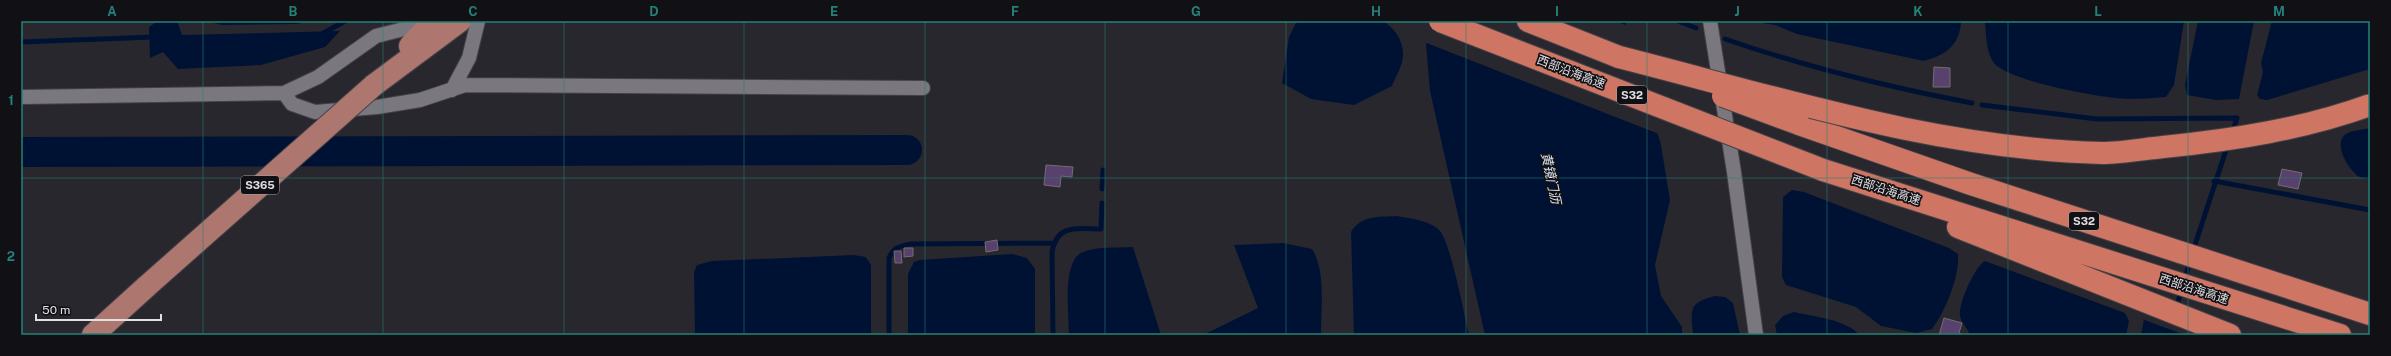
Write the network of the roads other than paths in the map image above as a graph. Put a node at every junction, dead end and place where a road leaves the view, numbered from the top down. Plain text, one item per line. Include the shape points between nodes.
1 (433, 21) edge
2 (460, 21) edge
3 (478, 21) edge
4 (1440, 21) edge
5 (1528, 21) edge
6 (1710, 21) edge
7 (1619, 57) junction
8 (374, 85) junction
9 (923, 88) dead end
10 (452, 90) junction
11 (284, 93) junction
12 (21, 97) edge
13 (2370, 105) edge
14 (1823, 170) junction
15 (2370, 314) edge
16 (93, 335) edge
17 (1756, 335) edge
18 (2230, 335) edge
19 (2340, 335) edge

1 - 8 main road
1 - 11 street via 376,36 318,77
2 - 8 main road
3 - 10 street via 469,58
4 - 14 highway, 西部沿海高速 / S32, bridge
5 - 7 highway, S32
6 - 17 street
7 - 13 highway, bridge via 1920,132 2007,146 2103,153 2229,140 2339,116
7 - 15 highway, S32, bridge via 1971,184
8 - 16 main road, S365, bridge
9 - 10 street via 465,85
10 - 11 street via 420,100 377,107 315,112 292,104
11 - 12 street
14 - 18 highway
14 - 19 highway, 西部沿海高速 / S32

